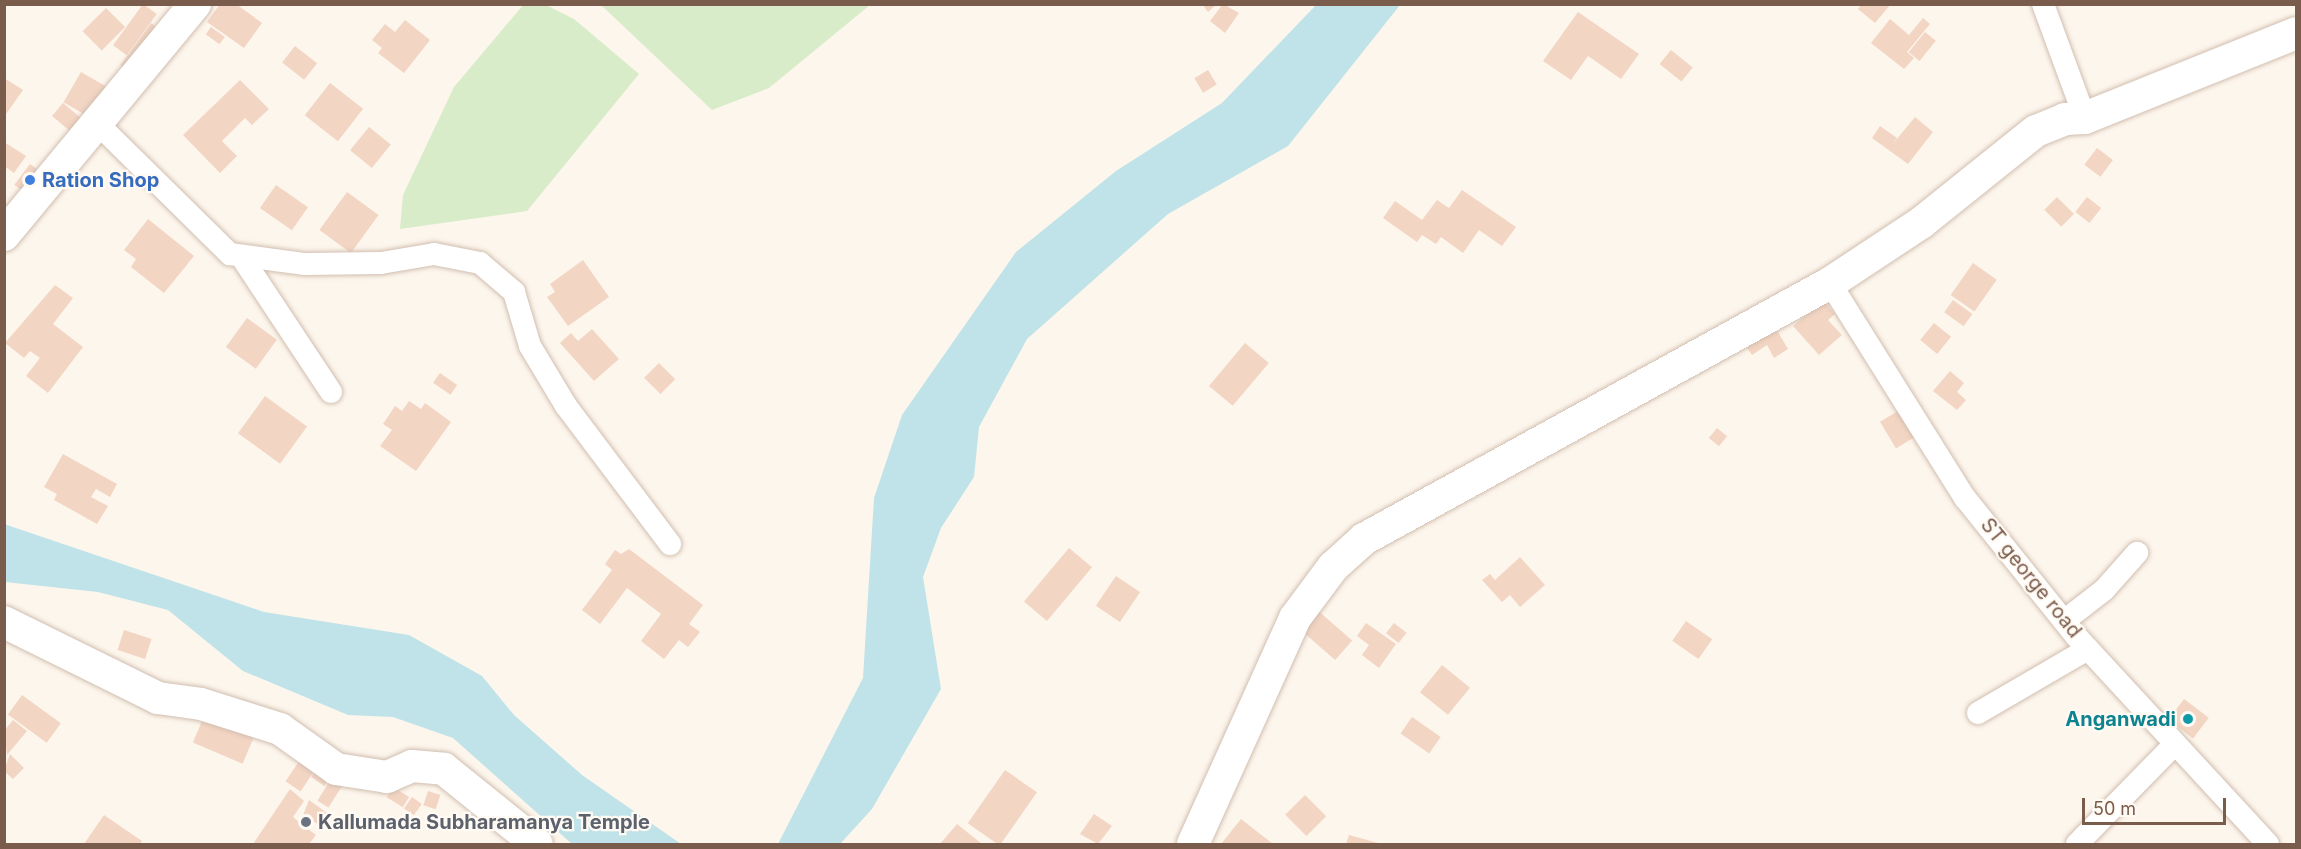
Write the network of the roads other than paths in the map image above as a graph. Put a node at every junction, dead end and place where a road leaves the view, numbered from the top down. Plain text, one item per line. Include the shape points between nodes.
1 (195, 4) edge
2 (2043, 4) edge
3 (2296, 33) edge
4 (2085, 118) junction
5 (98, 123) junction
6 (4, 235) edge
7 (241, 256) junction
8 (1830, 283) junction
9 (331, 392) dead end
10 (670, 544) dead end
11 (2137, 553) dead end
12 (2064, 621) junction
13 (4, 622) edge
14 (2088, 649) junction
15 (1978, 713) dead end
16 (2175, 744) junction
17 (537, 844) edge
18 (1192, 844) edge
19 (2077, 844) edge
20 (2268, 844) edge

1 - 5 main road
2 - 4 street
3 - 4 main road
4 - 8 main road via 2065,119 2036,131 1921,223
5 - 6 main road
5 - 7 street via 230,254
7 - 9 street
7 - 10 street via 305,264 381,263 434,254 480,264 514,292 530,346 566,406
8 - 12 street, ST george road via 1965,498
8 - 18 main road via 1364,539 1333,567 1295,618
11 - 12 street via 2104,590
12 - 14 street, ST george road
13 - 17 main road via 158,698 243,715 280,729 336,769 387,777 412,766 444,769
14 - 15 street
14 - 16 street, ST george road
16 - 19 street
16 - 20 street, ST george road

